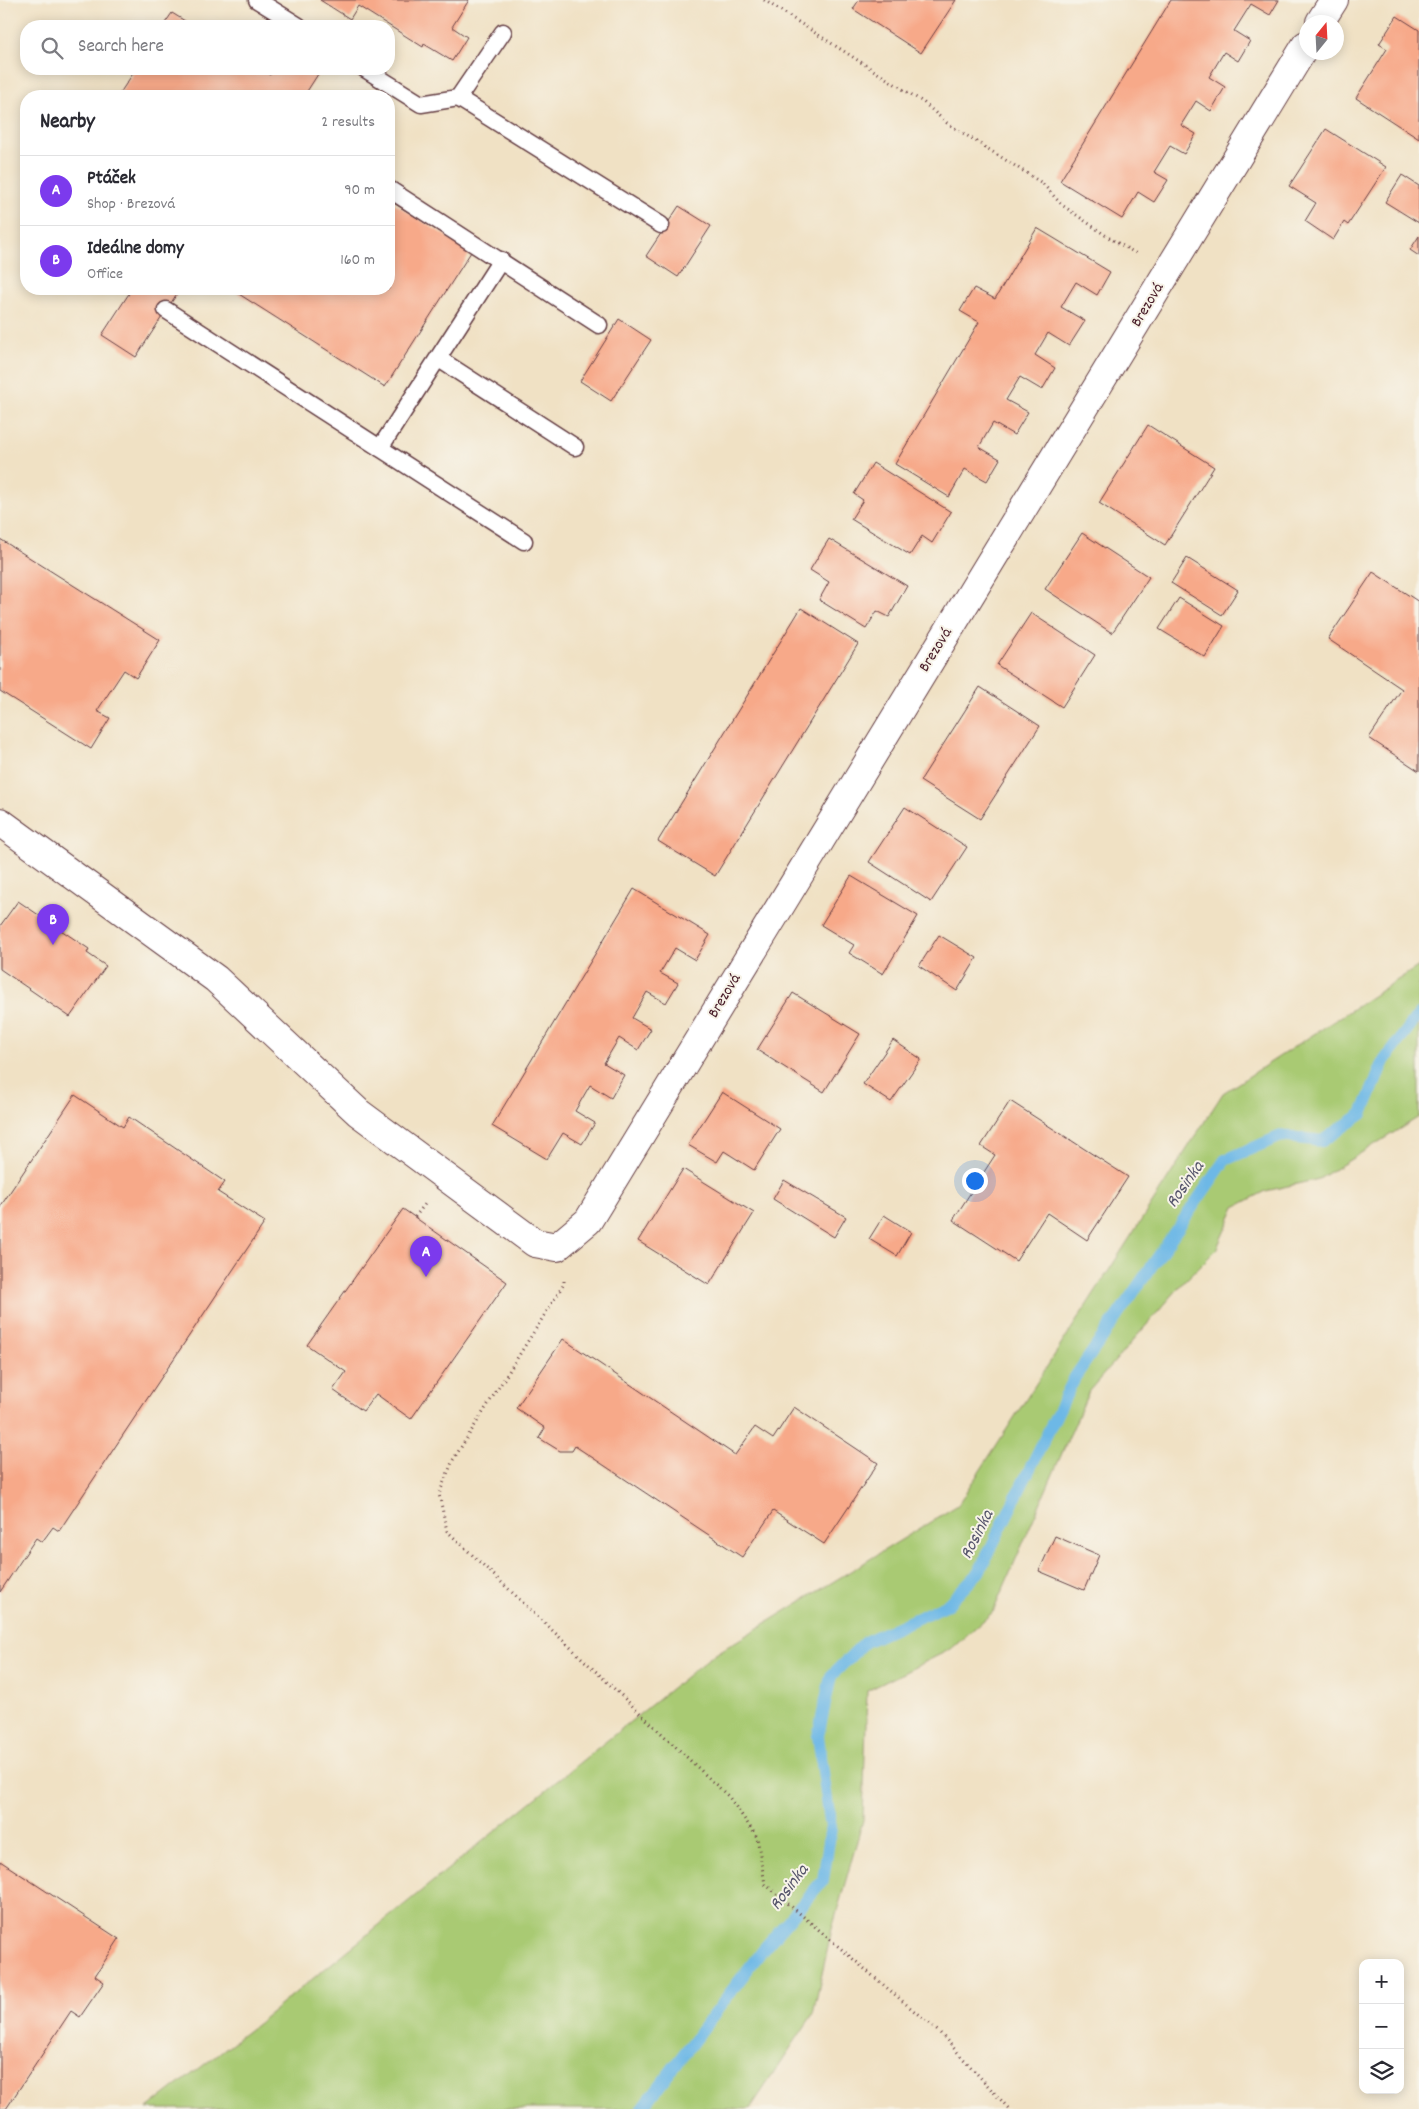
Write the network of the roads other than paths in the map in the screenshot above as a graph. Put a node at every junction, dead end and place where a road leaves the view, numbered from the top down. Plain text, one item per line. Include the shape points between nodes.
1 (257, 0) edge
2 (1334, 0) edge
3 (1324, 15) edge
4 (289, 20) edge
5 (503, 32) dead end
6 (1299, 57) edge
7 (376, 75) edge
8 (458, 98) junction
9 (395, 193) edge
10 (661, 225) dead end
11 (501, 260) junction
12 (166, 310) dead end
13 (599, 326) dead end
14 (439, 359) junction
15 (575, 447) dead end
16 (380, 448) junction
17 (524, 541) dead end
18 (0, 822) edge

1 - 4 lane
2 - 3 street
5 - 8 lane
6 - 18 street, Brezová via 588,1221 557,1247 534,1243 395,1142 358,1113 216,979
7 - 8 lane via 422,104
8 - 10 lane
9 - 11 lane
11 - 13 lane
11 - 14 lane
12 - 16 lane
14 - 15 lane
14 - 16 lane
16 - 17 lane

